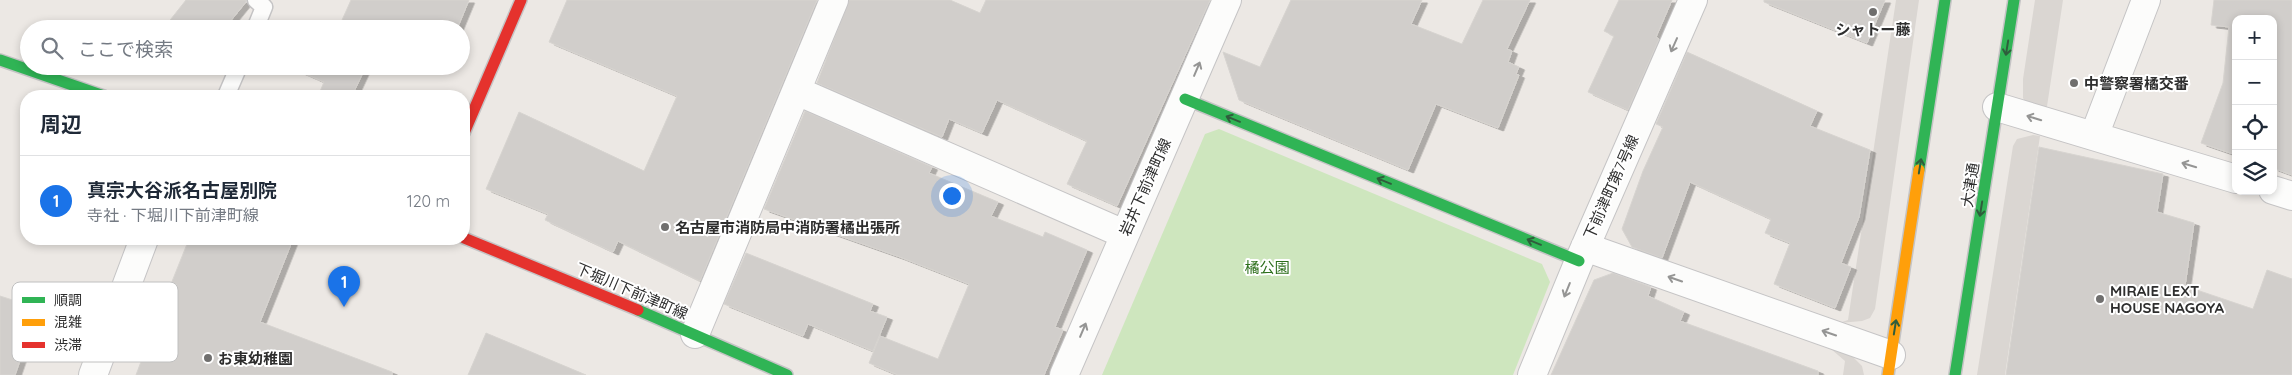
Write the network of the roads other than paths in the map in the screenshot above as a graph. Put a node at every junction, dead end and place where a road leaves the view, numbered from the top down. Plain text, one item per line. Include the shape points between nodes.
1 (256, 0) edge
2 (521, 0) edge
3 (834, 0) edge
4 (1227, 0) edge
5 (1693, 0) edge
6 (1945, 0) edge
7 (2014, 0) edge
8 (2146, 0) edge
9 (259, 20) edge
10 (0, 60) edge
11 (20, 67) edge
12 (43, 75) edge
13 (235, 75) edge
14 (87, 90) edge
15 (229, 90) edge
16 (797, 91) junction
17 (1185, 99) junction
18 (1997, 107) junction
19 (470, 119) edge
20 (2094, 136) junction
21 (2232, 178) edge
22 (2277, 191) edge
23 (2292, 196) edge
24 (1124, 234) junction
25 (470, 240) edge
26 (142, 245) edge
27 (1582, 254) junction
28 (128, 282) edge
29 (695, 334) junction
30 (98, 362) edge
31 (1890, 365) edge
32 (93, 375) edge
33 (787, 375) edge
34 (1064, 375) edge
35 (1532, 375) edge
36 (1955, 375) edge

1 - 9 lane via 264,7
2 - 19 street
3 - 16 street
17 -> 4 street, 岩井下前津町線
5 -> 27 street, 下前津町第7号線
31 -> 6 street
7 -> 18 street, 大津通
8 - 20 street
10 - 11 street
12 - 14 street
13 - 15 lane
16 - 24 street
16 - 29 street
17 - 24 street, 岩井下前津町線
27 -> 17 street
20 -> 18 street
18 -> 36 street, 大津通
21 -> 20 street
22 - 23 street
34 -> 24 street, 岩井下前津町線
25 - 29 street, 下堀川下前津町線
26 - 28 street
31 -> 27 street
27 -> 35 street, 下前津町第7号線
29 - 33 street, 下堀川下前津町線
30 - 32 street

